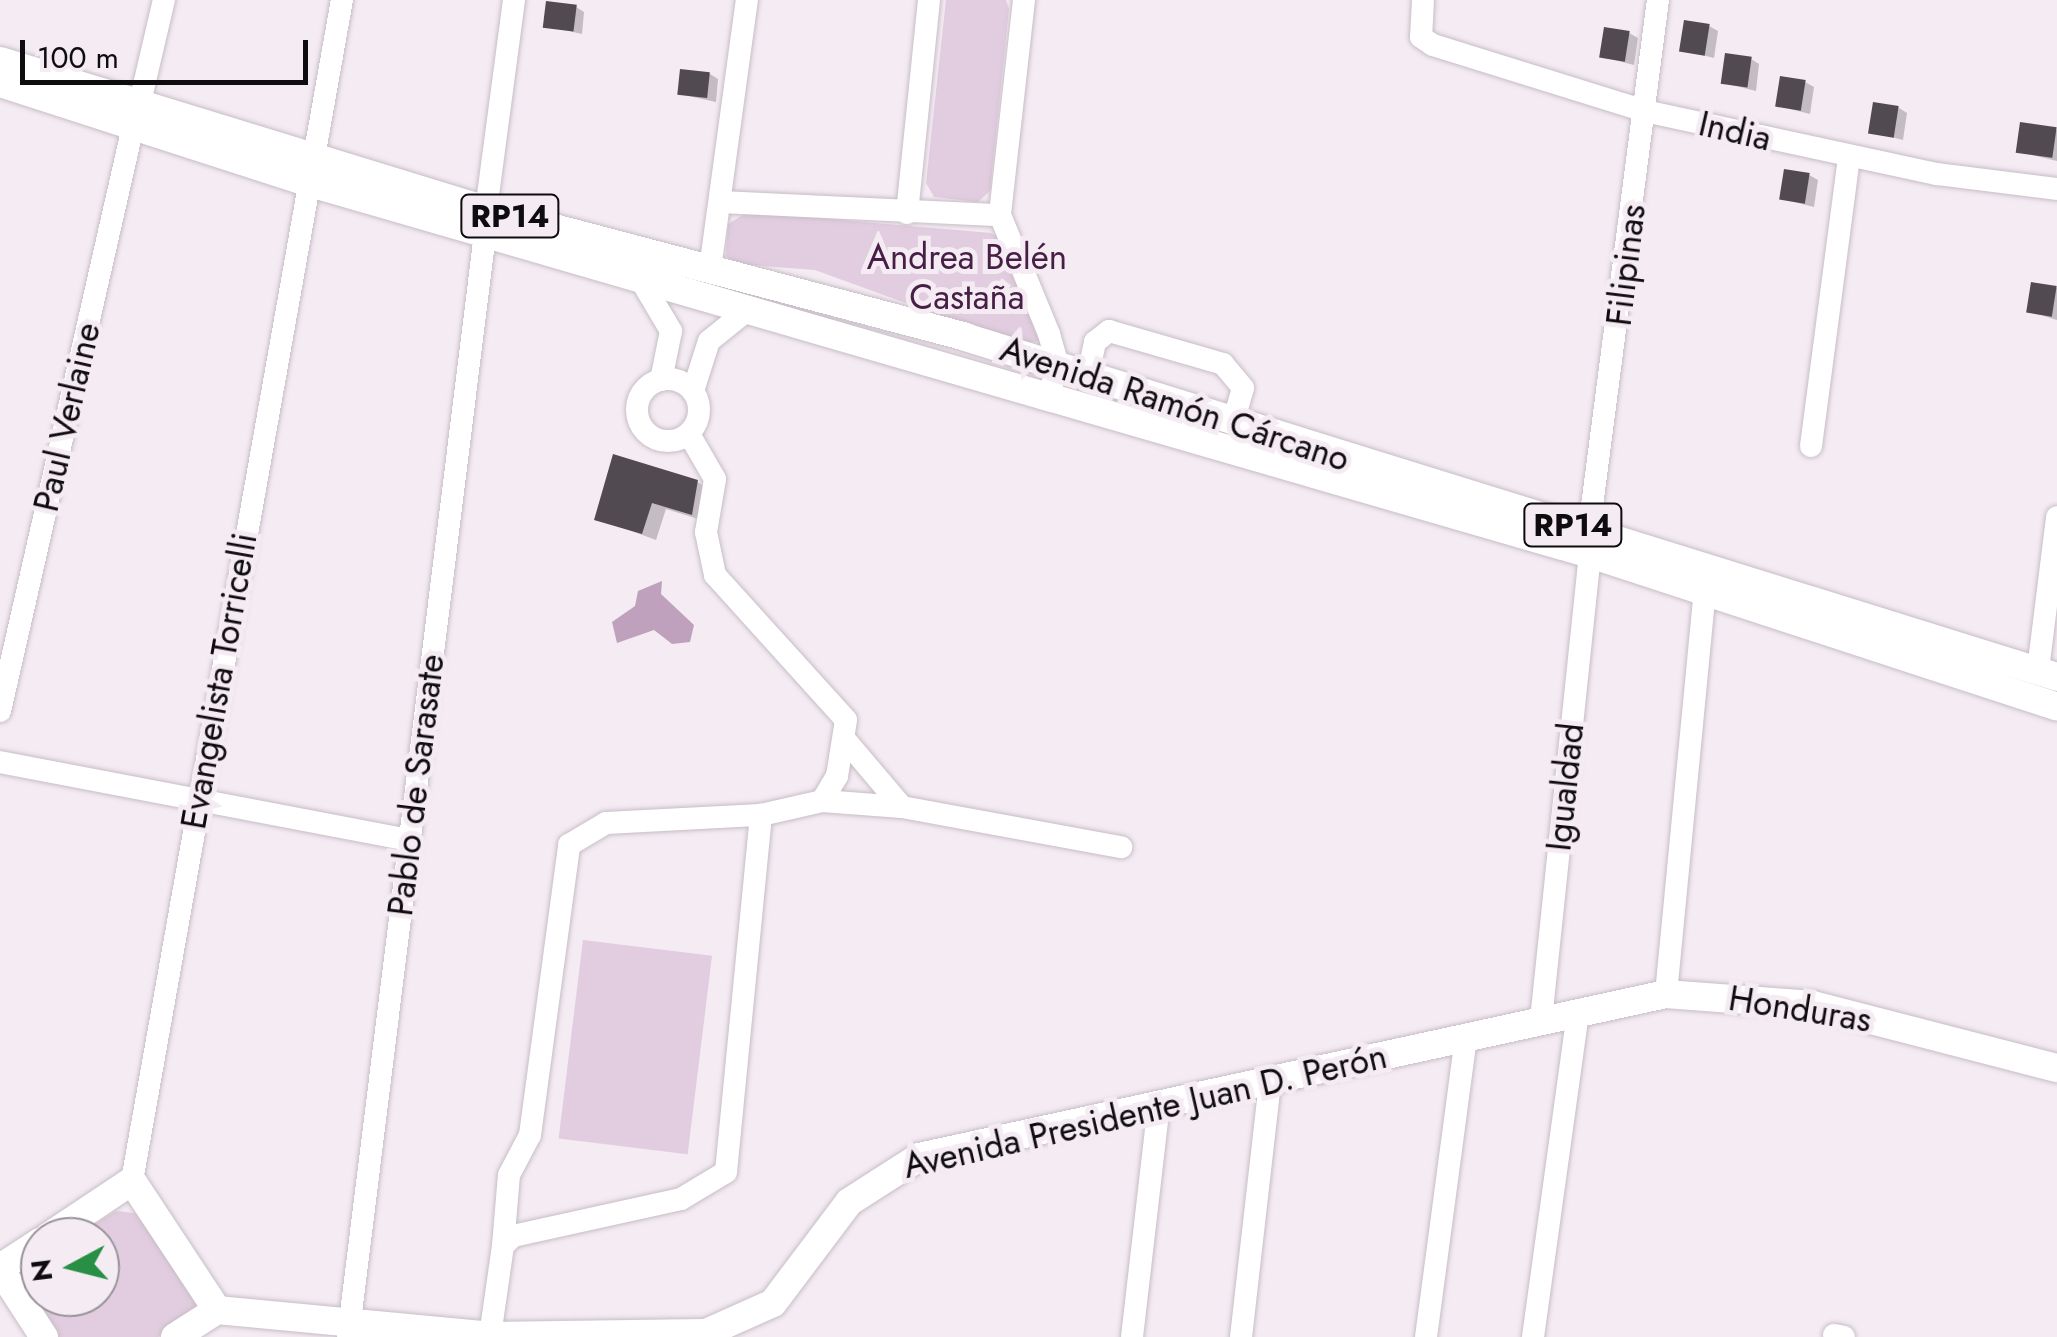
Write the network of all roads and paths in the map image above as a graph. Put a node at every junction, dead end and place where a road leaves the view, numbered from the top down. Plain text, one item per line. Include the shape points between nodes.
1 (164, 0) edge
2 (342, 0) edge
3 (514, 0) edge
4 (747, 0) edge
5 (929, 0) edge
6 (1024, 0) edge
7 (1422, 0) edge
8 (1658, 0) edge
9 (0, 62) edge
10 (0, 82) edge
11 (1646, 111) junction
12 (137, 112) junction
13 (1849, 156) junction
14 (309, 170) junction
15 (2057, 189) edge
16 (722, 202) junction
17 (907, 213) junction
18 (1000, 215) junction
19 (485, 222) junction
20 (710, 269) junction
21 (639, 277) junction
22 (750, 308) junction
23 (671, 331) junction
24 (708, 341) junction
25 (868, 342) junction
26 (1058, 366) junction
27 (1088, 375) junction
28 (662, 380) junction
29 (693, 391) junction
30 (1048, 396) junction
31 (689, 434) junction
32 (1229, 436) junction
33 (1811, 446) dead end
34 (2057, 516) edge
35 (1590, 541) junction
36 (1706, 589) junction
37 (5, 668) edge
38 (2047, 673) edge
39 (2057, 707) edge
40 (0, 711) edge
41 (847, 742) junction
42 (0, 762) edge
43 (822, 801) junction
44 (198, 803) junction
45 (902, 806) junction
46 (761, 815) junction
47 (409, 840) junction
48 (1121, 847) dead end
49 (1666, 994) junction
50 (1578, 1011) junction
51 (1541, 1020) junction
52 (1466, 1037) junction
53 (2057, 1068) edge
54 (1270, 1081) junction
55 (1159, 1104) junction
56 (132, 1181) junction
57 (78, 1217) edge
58 (502, 1246) junction
59 (0, 1268) edge
60 (217, 1310) junction
61 (348, 1330) edge
62 (490, 1336) edge
63 (44, 1337) edge
64 (175, 1337) edge
65 (1132, 1337) edge
66 (1241, 1337) edge
67 (1426, 1337) edge
68 (1533, 1337) edge

1 - 12 street, Paul Verlaine
2 - 14 street, Evangelista Torricelli
3 - 19 street, Pablo de Sarasate
4 - 16 street
5 - 17 street
6 - 18 street
7 - 11 street, India via 1422,37
8 - 11 street, Filipinas
9 - 12 main road, Avenida Ramón Cárcano / RP14
10 - 12 main road, RP14
11 - 13 street, India
11 - 35 street, Filipinas
12 - 14 main road, Avenida Ramón Cárcano / RP14
12 - 37 street, Paul Verlaine
13 - 15 street, India
13 - 33 street
14 - 19 main road, Avenida Ramón Cárcano / RP14
14 - 44 street, Evangelista Torricelli
16 - 17 street
16 - 20 street
17 - 18 street
18 - 26 street
19 - 20 main road, Avenida Ramón Cárcano / RP14
19 - 21 main road, Avenida Ramón Cárcano / RP14
19 - 47 street, Pablo de Sarasate
20 - 26 main road, Avenida Ramón Cárcano / RP14
21 - 22 main road, Avenida Ramón Cárcano / RP14
21 - 23 street
22 - 24 street
22 - 25 main road, Avenida Ramón Cárcano / RP14
23 - 24 street
23 - 28 street
24 - 29 street
25 - 26 main road via 909,341 1040,380
25 - 30 main road, Avenida Ramón Cárcano / RP14
26 - 27 main road, Avenida Ramón Cárcano / RP14
26 - 30 street
27 - 32 main road, Avenida Ramón Cárcano / RP14
27 - 32 street via 1095,342 1109,331 1223,364 1243,388
28 - 29 street
28 - 31 street via 644,390 638,419 660,440
29 - 31 street via 699,408
30 - 32 main road, Avenida Ramón Cárcano / RP14
31 - 41 street via 715,479 706,532 715,575 838,701
32 - 35 main road, RP14
34 - 38 street
35 - 36 main road, RP14
35 - 38 main road, RP14
35 - 51 street, Igualdad
36 - 39 main road, RP14
36 - 49 street
37 - 40 street, Paul Verlaine
41 - 43 street
41 - 45 street
42 - 44 street
43 - 45 street
43 - 46 street
44 - 47 street
44 - 56 street, Evangelista Torricelli
45 - 48 street
46 - 58 street via 726,1172 681,1198 532,1228
46 - 58 street via 606,823 569,845 530,1135 509,1175
47 - 61 street, Pablo de Sarasate
49 - 50 main road, Honduras
49 - 53 main road, Honduras via 1813,1005
50 - 51 main road, Honduras
50 - 68 street
51 - 52 main road, Avenida Presidente Juan D. Perón
52 - 54 main road, Avenida Presidente Juan D. Perón
52 - 67 street
54 - 55 main road, Avenida Presidente Juan D. Perón
54 - 66 street
55 - 62 main road, Avenida Presidente Juan D. Perón via 892,1168 849,1202 792,1286 732,1325 686,1335
55 - 65 street
56 - 57 main road
56 - 60 main road
58 - 62 street
59 - 63 main road
60 - 61 main road, Avenida Presidente Juan D. Perón
60 - 64 main road
61 - 62 main road, Avenida Presidente Juan D. Perón

